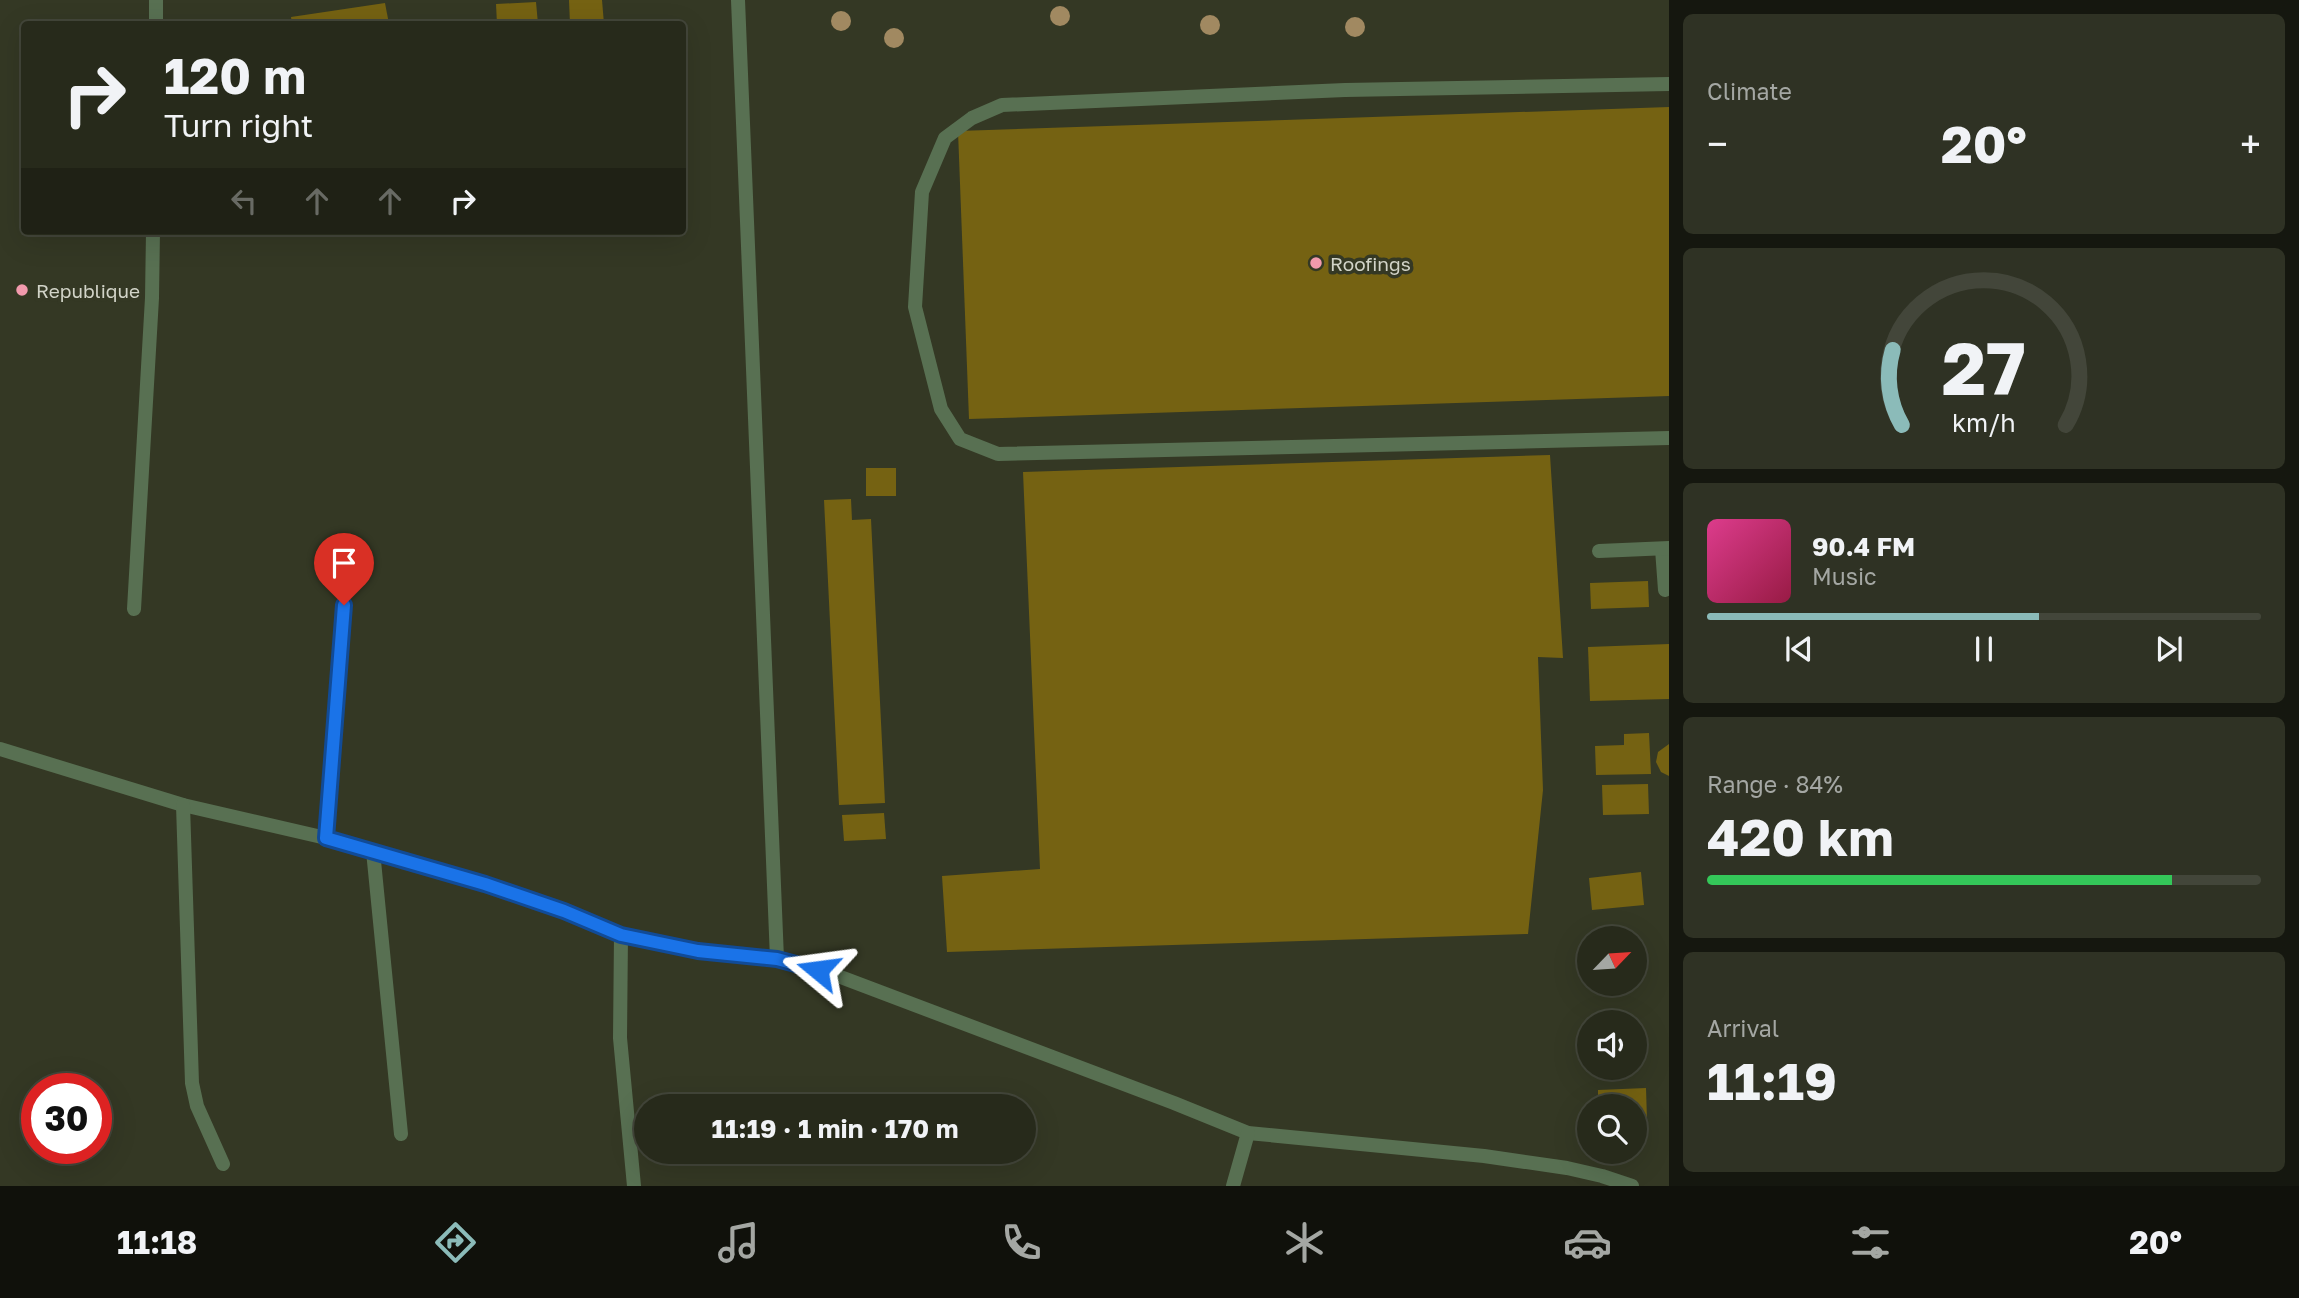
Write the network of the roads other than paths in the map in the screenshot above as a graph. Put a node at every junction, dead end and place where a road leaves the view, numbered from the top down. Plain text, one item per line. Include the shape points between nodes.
1 (156, 0) edge
2 (738, 0) edge
3 (156, 21) edge
4 (1669, 84) edge
5 (153, 235) edge
6 (1669, 438) edge
7 (1666, 549) edge
8 (1599, 551) dead end
9 (1665, 590) dead end
10 (344, 605) dead end
11 (134, 608) dead end
12 (0, 749) edge
13 (183, 806) junction
14 (326, 838) junction
15 (373, 851) junction
16 (621, 935) junction
17 (777, 959) junction
18 (1248, 1133) junction
19 (401, 1134) dead end
20 (223, 1164) dead end
21 (634, 1186) edge
22 (1233, 1186) edge
23 (1632, 1186) edge

1 - 3 street
2 - 17 street
4 - 6 street via 1345,90 1002,105 972,118 945,138 922,192 915,307 941,409 960,439 998,454
5 - 11 street
7 - 8 street
7 - 9 street
10 - 14 street
12 - 13 street
13 - 14 street
13 - 20 street via 192,1083 197,1106
14 - 15 street
15 - 16 street via 538,902
15 - 19 street
16 - 17 street via 698,951
16 - 21 street via 620,1038
17 - 18 street via 838,976
18 - 22 street
18 - 23 street via 1484,1156 1567,1168

